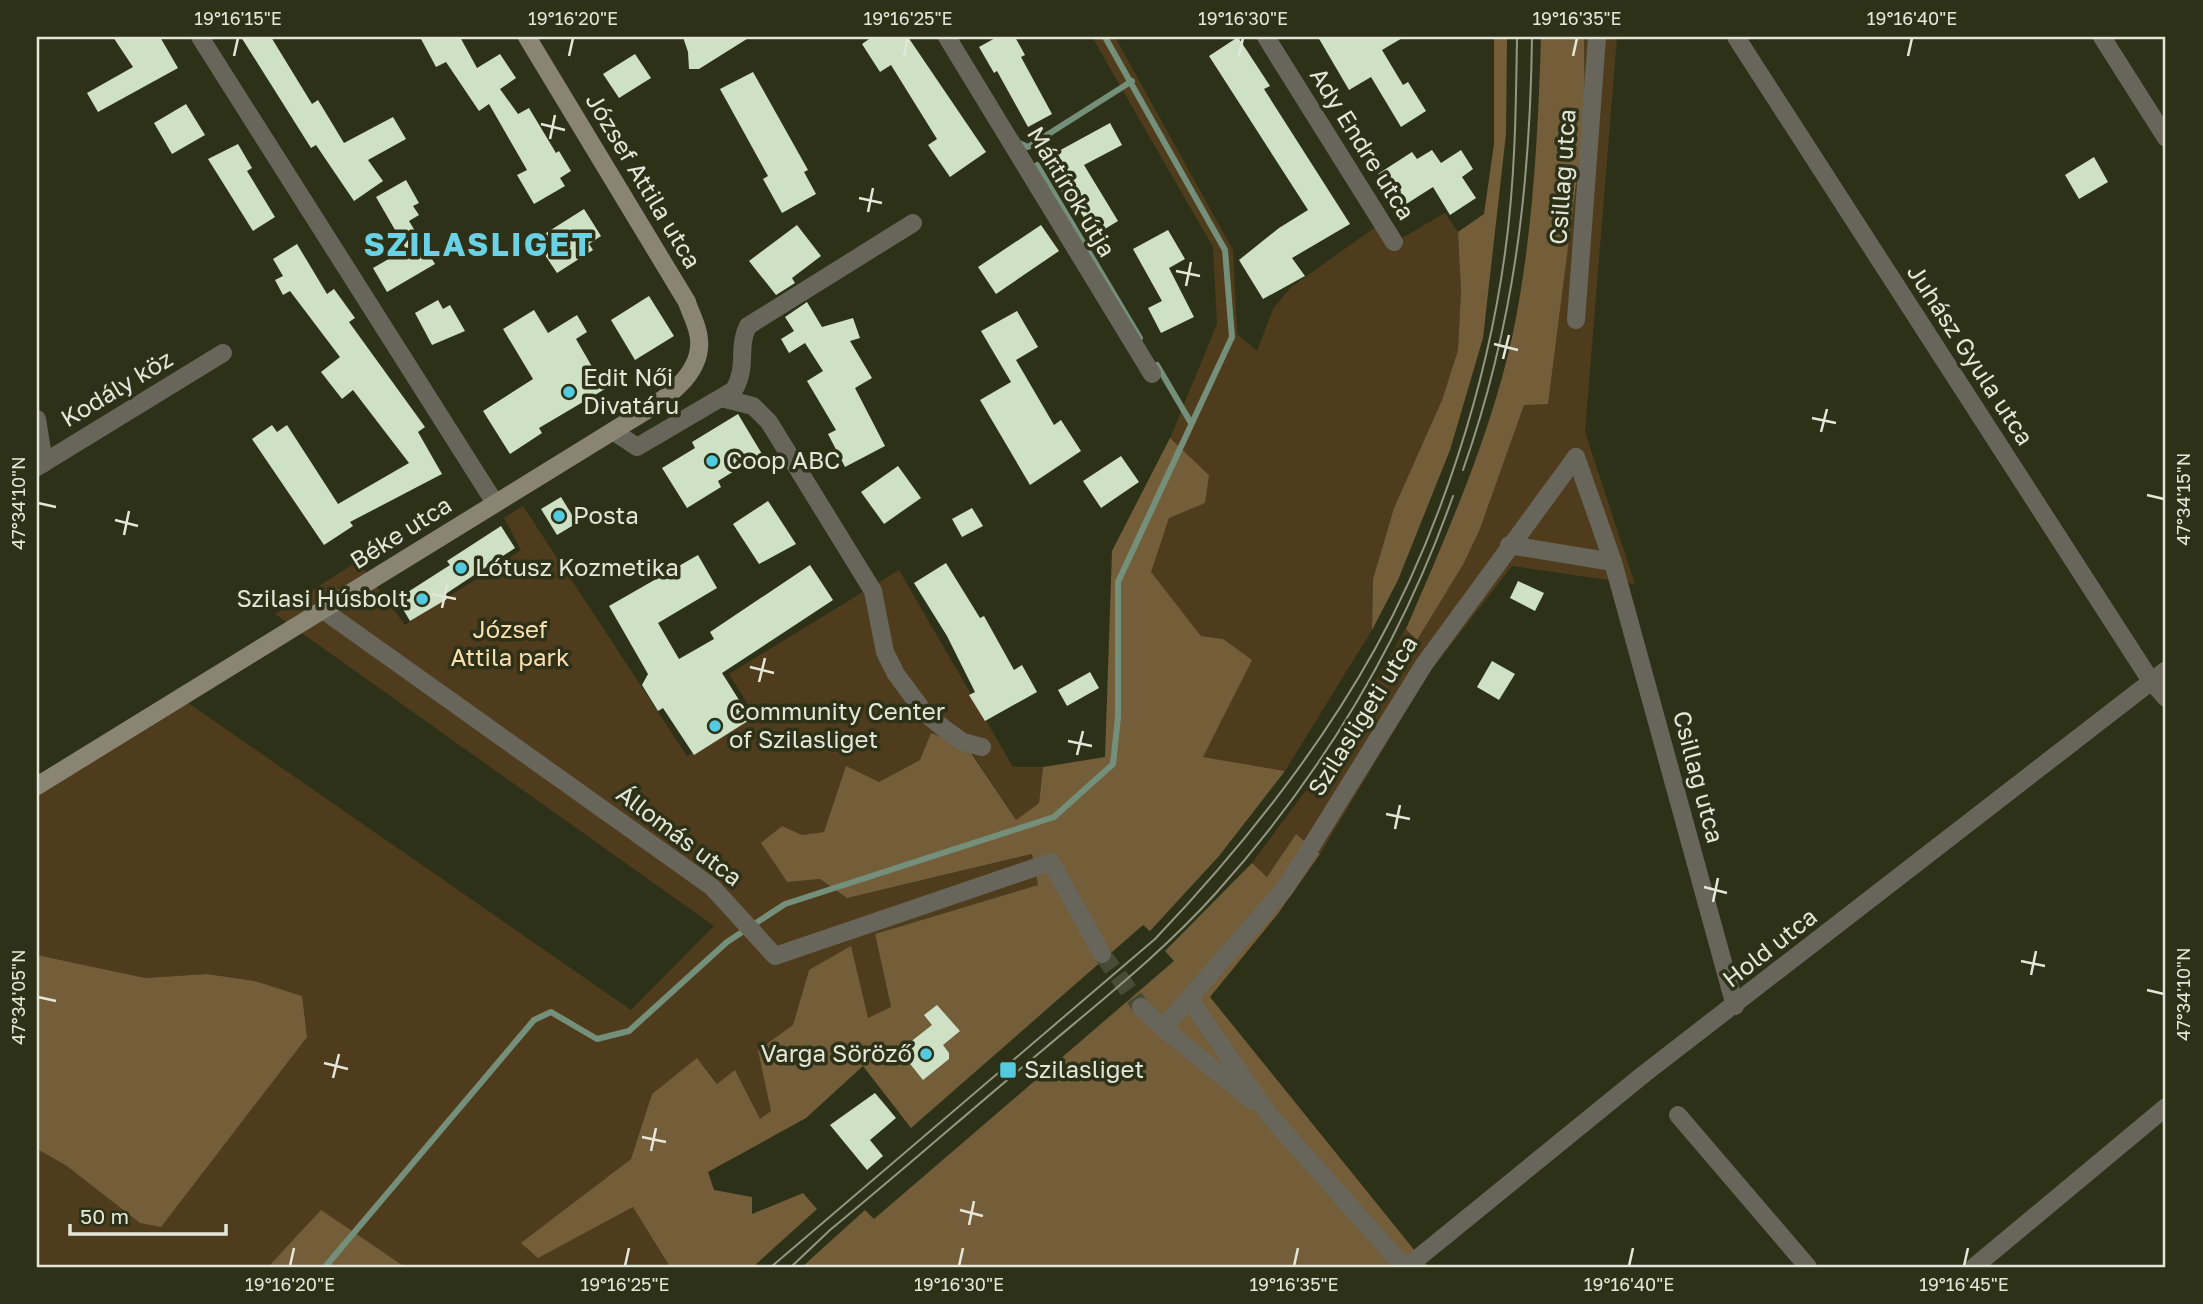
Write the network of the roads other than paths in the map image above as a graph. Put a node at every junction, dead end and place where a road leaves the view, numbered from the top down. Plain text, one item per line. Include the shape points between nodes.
1 (200, 37) edge
2 (527, 37) edge
3 (947, 37) edge
4 (1266, 37) edge
5 (1597, 37) edge
6 (1736, 37) edge
7 (2102, 37) edge
8 (2166, 138) edge
9 (913, 223) dead end
10 (1394, 242) dead end
11 (1576, 320) dead end
12 (223, 353) dead end
13 (696, 357) joint
14 (1152, 374) dead end
15 (720, 398) junction
16 (37, 419) edge
17 (613, 431) junction
18 (1576, 457) joint
19 (40, 465) edge
20 (495, 503) junction
21 (1509, 545) junction
22 (1613, 562) junction
23 (323, 610) junction
24 (2166, 670) edge
25 (2151, 681) junction
26 (2166, 698) edge
27 (982, 747) dead end
28 (37, 786) edge
29 (1102, 954) tunnel mouth
30 (1190, 1000) junction
31 (1735, 1006) junction
32 (1141, 1007) tunnel mouth
33 (1163, 1028) junction
34 (2166, 1107) edge
35 (1269, 1115) junction
36 (1678, 1115) dead end
37 (1405, 1267) edge
38 (1808, 1267) edge
39 (1974, 1267) edge

1 - 20 street
2 - 13 street, József Attila utca via 687,302 699,335
3 - 14 street, Mártírok útja
4 - 10 street, Ady Endre utca
5 - 11 street, Csillag utca
6 - 25 street, Juhász Gyula utca
7 - 8 street
9 - 15 street via 756,318 742,337 742,377 734,390
12 - 19 street, Kodály köz
13 - 17 street, Béke utca via 670,394
15 - 17 street via 637,447
15 - 27 street via 753,406 769,422 873,591 885,652 910,695 954,737
16 - 19 street
17 - 20 street, Béke utca
18 - 21 street, Szilasligeti utca
18 - 22 street, Csillag utca
20 - 23 street, Béke utca
21 - 22 street
21 - 30 street, Szilasligeti utca via 1424,663 1286,887
22 - 31 street, Csillag utca
23 - 28 street, Béke utca
23 - 29 street, Állomás utca via 712,887 775,956 1051,862
24 - 25 street, Hold utca
25 - 26 street, Juhász Gyula utca
25 - 31 street, Hold utca
30 - 33 street, Szilasligeti utca
30 - 35 street
31 - 37 street, Hold utca
32 - 33 street
33 - 35 street
34 - 39 street
35 - 37 street
36 - 38 street

